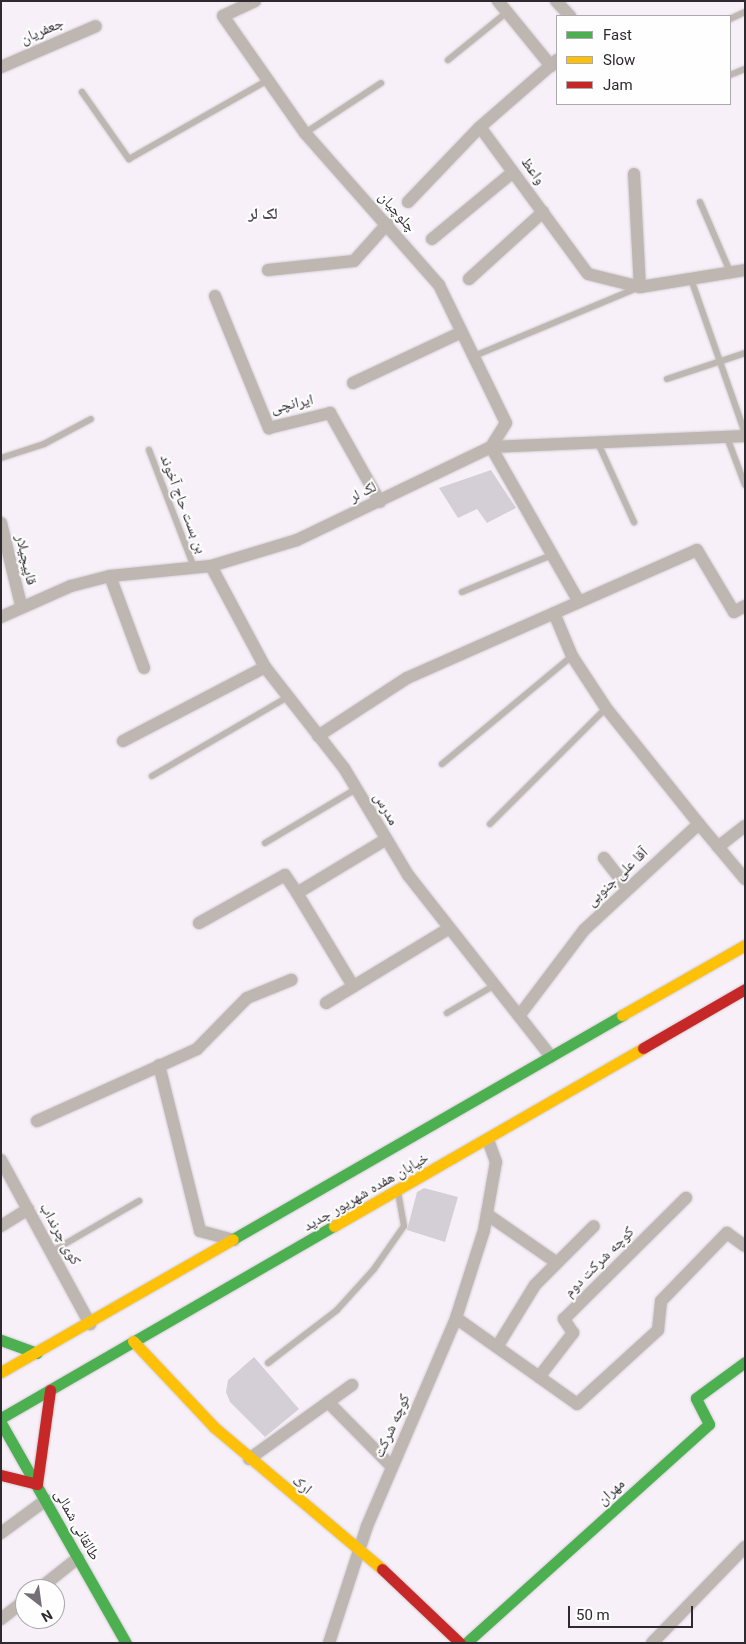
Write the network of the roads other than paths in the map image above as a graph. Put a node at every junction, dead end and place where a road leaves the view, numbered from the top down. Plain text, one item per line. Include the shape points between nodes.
1 (255, 1) edge
2 (498, 1) edge
3 (556, 1) edge
4 (507, 12) junction
5 (745, 12) edge
6 (569, 15) edge
7 (731, 19) edge
8 (96, 26) dead end
9 (448, 60) dead end
10 (554, 63) edge
11 (1, 67) edge
12 (745, 69) edge
13 (731, 75) edge
14 (268, 80) junction
15 (381, 83) dead end
16 (82, 92) dead end
17 (480, 127) junction
18 (305, 133) junction
19 (513, 172) junction
20 (634, 174) dead end
21 (408, 202) dead end
22 (700, 202) dead end
23 (543, 212) junction
24 (387, 224) junction
25 (432, 239) dead end
26 (268, 270) dead end
27 (745, 270) edge
28 (731, 276) junction
29 (469, 279) dead end
30 (690, 279) junction
31 (640, 287) junction
32 (215, 296) dead end
33 (462, 332) junction
34 (745, 353) edge
35 (474, 356) junction
36 (720, 364) junction
37 (667, 379) dead end
38 (353, 384) dead end
39 (91, 419) dead end
40 (745, 434) edge
41 (728, 440) junction
42 (598, 443) junction
43 (491, 447) junction
44 (149, 450) dead end
45 (1, 458) edge
46 (745, 485) edge
47 (380, 502) junction
48 (634, 522) dead end
49 (1, 523) edge
50 (4, 547) edge
51 (555, 553) junction
52 (211, 566) junction
53 (194, 567) junction
54 (110, 576) junction
55 (462, 592) dead end
56 (579, 602) junction
57 (21, 605) junction
58 (745, 606) edge
59 (554, 613) junction
60 (1, 616) edge
61 (572, 656) junction
62 (265, 667) junction
63 (144, 668) dead end
64 (288, 697) junction
65 (606, 708) junction
66 (318, 736) junction
67 (122, 741) dead end
68 (442, 764) dead end
69 (152, 776) dead end
70 (356, 789) junction
71 (490, 824) dead end
72 (699, 824) junction
73 (745, 826) edge
74 (385, 840) junction
75 (264, 843) dead end
76 (718, 847) junction
77 (604, 858) dead end
78 (745, 879) edge
79 (628, 889) junction
80 (297, 893) junction
81 (199, 923) dead end
82 (448, 929) junction
83 (745, 945) edge
84 (290, 980) dead end
85 (496, 984) junction
86 (353, 986) junction
87 (745, 989) edge
88 (326, 1003) dead end
89 (447, 1013) dead end
90 (519, 1016) junction
91 (551, 1057) junction
92 (159, 1065) junction
93 (37, 1121) dead end
94 (488, 1140) junction
95 (1, 1160) edge
96 (398, 1191) junction
97 (686, 1198) dead end
98 (139, 1201) dead end
99 (28, 1209) junction
100 (488, 1215) junction
101 (1, 1226) edge
102 (594, 1226) dead end
103 (234, 1240) junction
104 (745, 1246) edge
105 (51, 1252) junction
106 (557, 1263) junction
107 (456, 1318) junction
108 (90, 1324) junction
109 (1, 1340) edge
110 (133, 1341) junction
111 (497, 1347) junction
112 (37, 1353) junction
113 (745, 1362) edge
114 (268, 1363) dead end
115 (1, 1372) edge
116 (539, 1377) junction
117 (352, 1385) dead end
118 (50, 1390) junction
119 (328, 1402) junction
120 (1, 1418) edge
121 (1, 1423) edge
122 (249, 1459) junction
123 (392, 1466) junction
124 (1, 1475) edge
125 (37, 1484) junction
126 (46, 1500) junction
127 (1, 1533) edge
128 (745, 1546) edge
129 (360, 1548) junction
130 (78, 1558) junction
131 (52, 1579) edge
132 (15, 1608) edge
133 (1, 1619) edge
134 (126, 1643) edge
135 (329, 1643) edge
136 (460, 1643) edge
137 (466, 1643) edge
138 (652, 1643) edge

1 - 14 street, چلوچیان via 223,16
2 - 4 street
3 - 6 street
4 - 9 lane
4 - 10 street
5 - 7 lane
8 - 11 street, جعفریان
10 - 17 street
12 - 13 lane
14 - 16 lane via 129,160
14 - 18 street, چلوچیان
15 - 18 lane
17 - 19 street, واعظ
17 - 21 street
18 - 24 street, چلوچیان
19 - 23 street, واعظ
19 - 25 street
20 - 31 street
22 - 28 lane
23 - 29 street
23 - 31 street, واعظ via 588,274
24 - 26 street via 354,261
24 - 33 street, چلوچیان via 439,285
27 - 28 street, واعظ
28 - 30 street, واعظ
30 - 31 street, واعظ
30 - 36 lane
31 - 35 lane
32 - 47 street, ایرانچی via 268,428 330,413
33 - 35 street, چلوچیان
33 - 38 street
34 - 36 lane
35 - 43 street, چلوچیان via 506,423
36 - 37 lane
36 - 40 lane
39 - 45 lane via 44,444
40 - 41 street, لک لر
41 - 42 street, لک لر
41 - 46 lane
42 - 43 street, لک لر
42 - 48 lane
43 - 47 street, لک لر
43 - 51 street
44 - 53 lane, بن بست حاج آخوند
47 - 52 street, لک لر via 297,540
49 - 50 street, قاپیچیلار
50 - 57 street, قاپیچیلار
51 - 55 lane
51 - 56 street
52 - 53 street, لک لر
52 - 62 street, مدرس
53 - 54 street, لک لر
54 - 57 street, لک لر
54 - 63 street
56 - 58 street via 697,550 734,612
56 - 59 street
57 - 60 street, لک لر
59 - 61 street
59 - 66 street via 407,678
61 - 65 street
61 - 68 lane
62 - 64 street, مدرس
62 - 67 street
64 - 66 street, مدرس
64 - 69 lane
65 - 71 lane
65 - 72 street
66 - 70 street, مدرس
70 - 74 street, مدرس
70 - 75 lane
72 - 76 street
72 - 79 street, آقا علی جنوبی
73 - 76 street
74 - 80 street
74 - 82 street, مدرس
76 - 78 street
77 - 79 street
79 - 90 street, آقا علی جنوبی via 584,930
80 - 81 street via 285,875
80 - 86 street
82 - 85 street, مدرس
82 - 86 street
83 - 91 main road, خیابان هفده شهریور جدید
84 - 92 street via 247,998 197,1049
85 - 89 lane
85 - 90 street, مدرس
86 - 88 street
87 - 94 main road, خیابان هفده شهریور جدید
90 - 91 street, مدرس
91 - 103 main road, خیابان هفده شهریور جدید
92 - 93 street
92 - 103 street via 200,1231
94 - 96 main road, خیابان هفده شهریور جدید
94 - 100 street, کوچه شرکت via 496,1162
95 - 99 street, کوی چرنداب
96 - 110 main road, خیابان هفده شهریور جدید
96 - 114 lane via 404,1226 374,1269 337,1310
97 - 116 street, کوچه شرکت دوم via 564,1319 573,1333
98 - 105 lane
99 - 101 street
99 - 105 street, کوی چرنداب
100 - 106 street
100 - 107 street, کوچه شرکت
102 - 106 street
103 - 108 main road, خیابان هفده شهریور جدید
104 - 116 street via 727,1233 661,1300 658,1330 577,1404
105 - 108 street, کوی چرنداب
106 - 111 street via 535,1286
107 - 111 street
107 - 123 street, کوچه شرکت
108 - 112 main road, خیابان هفده شهریور جدید
109 - 112 main road
110 - 118 main road, خیابان هفده شهریور جدید
110 - 122 main road, ارک via 182,1398
111 - 116 street
112 - 115 main road, خیابان هفده شهریور جدید
113 - 137 main road, مهران via 696,1398 709,1424
117 - 119 street
118 - 120 main road, خیابان هفده شهریور جدید
118 - 125 main road
119 - 122 street
119 - 123 street
121 - 125 main road, طالقانی شمالی
122 - 129 main road, ارک
123 - 129 street, کوچه شرکت
124 - 125 main road
125 - 126 main road, طالقانی شمالی
126 - 127 street
126 - 130 main road, طالقانی شمالی
128 - 138 street
129 - 135 street, کوچه شرکت
129 - 136 main road, ارک
130 - 131 street
130 - 134 main road, طالقانی شمالی
132 - 133 street

